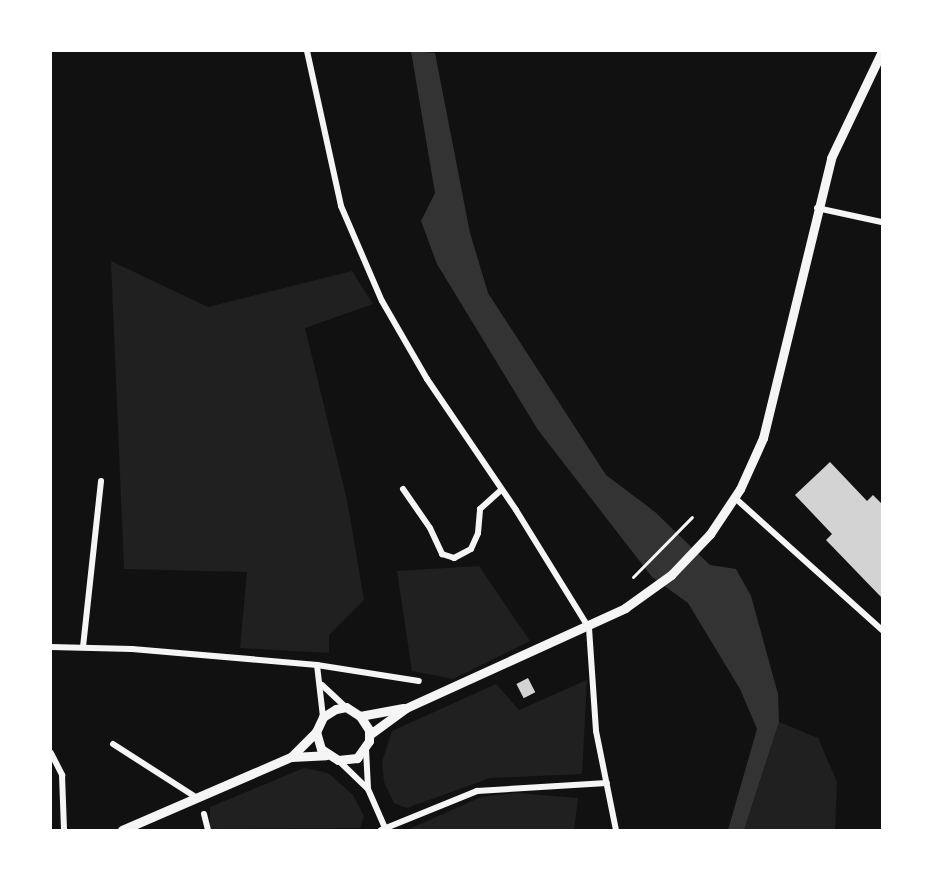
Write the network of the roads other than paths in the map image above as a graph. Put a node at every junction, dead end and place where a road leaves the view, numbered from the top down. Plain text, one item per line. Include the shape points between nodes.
1 (307, 51) edge
2 (882, 51) edge
3 (817, 208) junction
4 (882, 222) edge
5 (101, 481) dead end
6 (403, 489) dead end
7 (501, 490) junction
8 (735, 498) junction
9 (692, 517) dead end
10 (633, 577) dead end
11 (589, 628) junction
12 (882, 630) edge
13 (51, 647) edge
14 (83, 647) junction
15 (317, 665) junction
16 (419, 681) dead end
17 (321, 685) junction
18 (346, 707) junction
19 (406, 708) junction
20 (360, 716) junction
21 (323, 717) junction
22 (316, 732) junction
23 (369, 735) junction
24 (113, 744) dead end
25 (366, 749) junction
26 (51, 753) edge
27 (326, 755) junction
28 (291, 757) junction
29 (338, 760) junction
30 (607, 783) junction
31 (368, 789) junction
32 (197, 798) junction
33 (204, 814) dead end
34 (383, 829) edge
35 (64, 830) edge
36 (122, 830) edge
37 (208, 830) edge
38 (616, 830) edge

1 - 7 street via 341,206 371,275 427,379
2 - 3 main road via 840,135
3 - 4 street
3 - 8 main road via 769,420 755,460
5 - 14 street
6 - 7 street via 430,528 442,554 454,558 471,549 478,533 480,509
7 - 11 street
8 - 11 main road via 686,561 643,596
8 - 12 street
9 - 10 lane
11 - 19 main road
11 - 30 street via 596,731
13 - 14 street
14 - 15 street
15 - 16 street
15 - 17 street
17 - 18 street
17 - 21 street
18 - 20 main road
18 - 21 main road
19 - 20 main road
19 - 23 main road
20 - 23 main road
21 - 22 main road
22 - 27 main road
22 - 28 main road
23 - 25 main road
24 - 32 street
25 - 29 main road via 357,758
25 - 31 street
26 - 35 street via 62,775
27 - 28 main road
27 - 29 main road
28 - 32 main road
29 - 31 street
30 - 34 street via 477,791
30 - 38 street
31 - 34 street
32 - 36 main road
33 - 37 street

